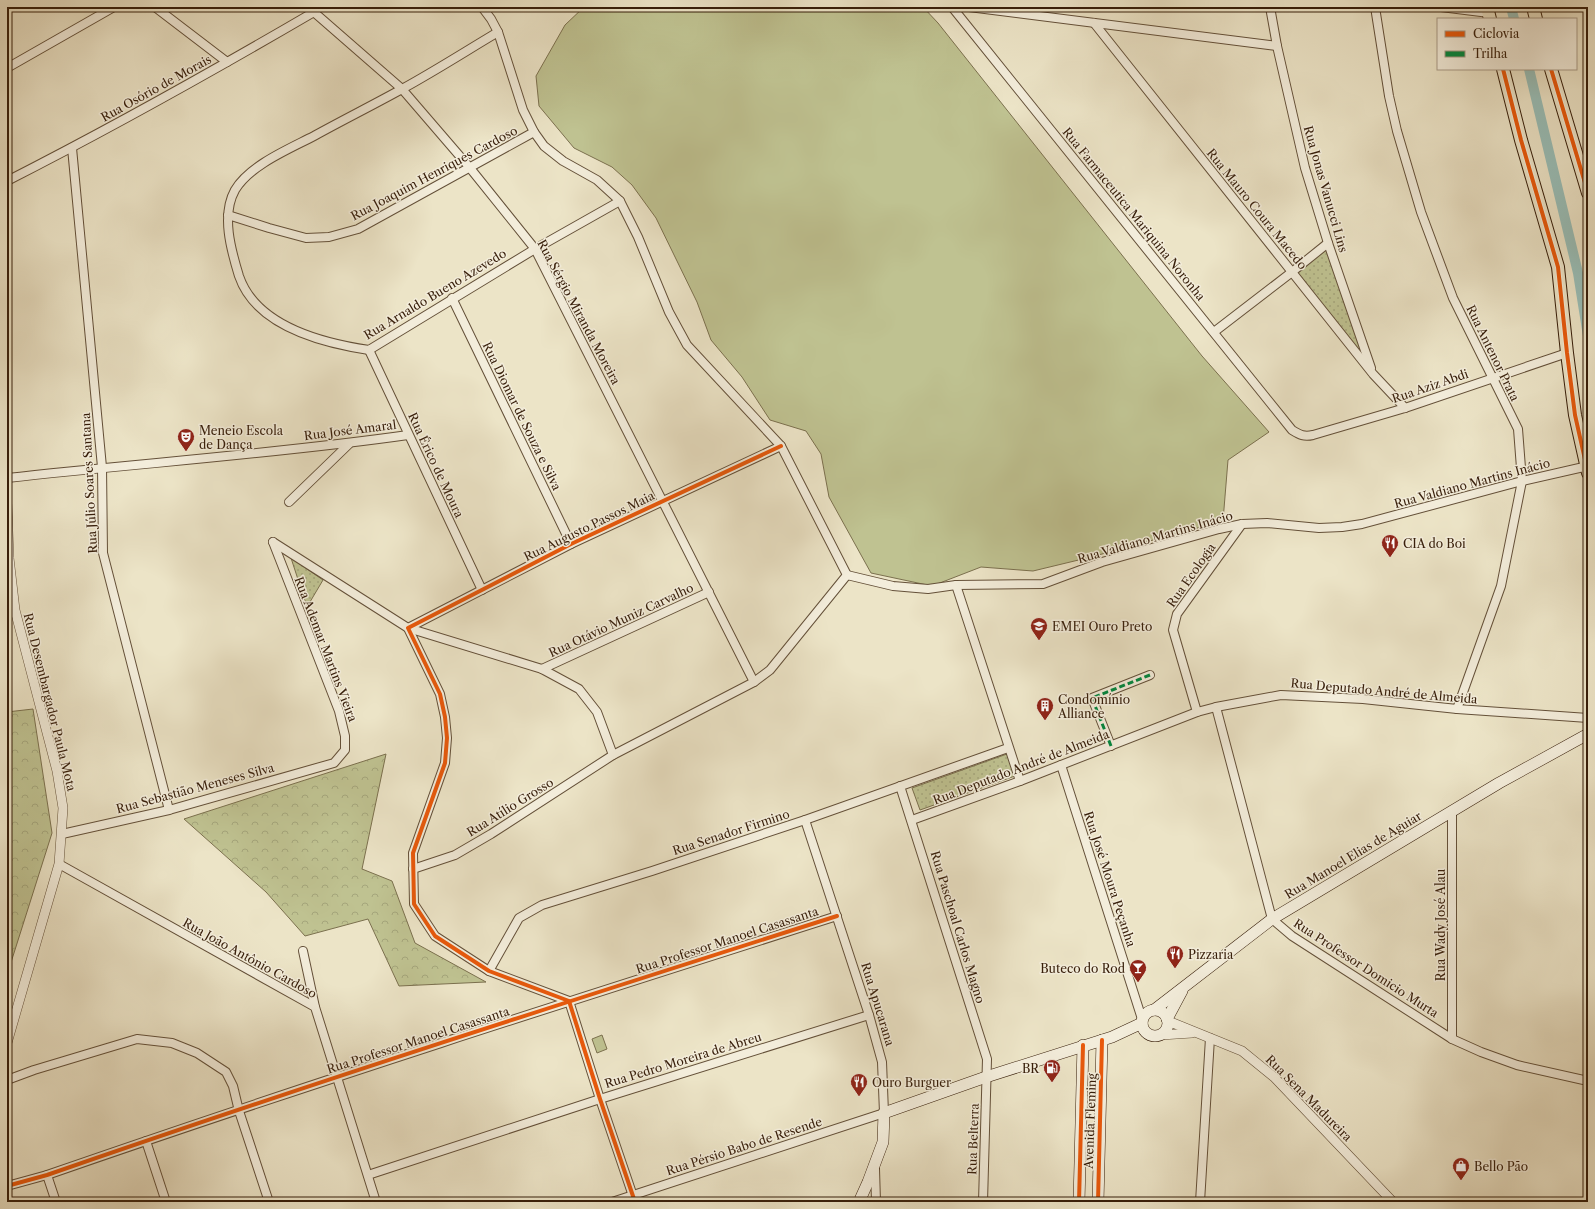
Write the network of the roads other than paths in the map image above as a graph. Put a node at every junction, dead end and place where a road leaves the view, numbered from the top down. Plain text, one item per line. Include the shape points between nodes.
1 (114, 7) edge
2 (155, 7) edge
3 (482, 7) edge
4 (952, 7) edge
5 (969, 7) edge
6 (1270, 7) edge
7 (1375, 7) edge
8 (1441, 7) edge
9 (1533, 7) edge
10 (311, 10) edge
11 (1489, 13) edge
12 (1536, 18) edge
13 (1094, 23) junction
14 (498, 32) junction
15 (1277, 46) junction
16 (228, 62) junction
17 (7, 68) edge
18 (1503, 70) edge
19 (1551, 70) edge
20 (402, 89) junction
21 (534, 132) junction
22 (72, 148) junction
23 (470, 168) junction
24 (7, 181) edge
25 (1588, 193) edge
26 (620, 201) junction
27 (228, 215) junction
28 (1328, 243) junction
29 (535, 249) junction
30 (1292, 272) junction
31 (452, 298) junction
32 (1214, 332) junction
33 (369, 350) junction
34 (1567, 353) junction
35 (1373, 374) junction
36 (1492, 377) junction
37 (1404, 408) junction
38 (408, 435) junction
39 (1299, 435) joint
40 (349, 444) junction
41 (781, 446) junction
42 (102, 467) junction
43 (1587, 469) edge
44 (7, 478) edge
45 (1522, 481) junction
46 (662, 501) junction
47 (289, 502) dead end
48 (7, 503) edge
49 (1242, 524) junction
50 (571, 544) junction
51 (847, 575) junction
52 (956, 585) junction
53 (482, 590) junction
54 (709, 592) junction
55 (408, 628) junction
56 (542, 669) junction
57 (1150, 675) dead end
58 (754, 682) junction
59 (1216, 706) junction
60 (1457, 710) junction
61 (1197, 712) junction
62 (1588, 718) edge
63 (1588, 734) edge
64 (1588, 742) edge
65 (1111, 746) junction
66 (1008, 748) junction
67 (613, 755) junction
68 (1544, 758) junction
69 (334, 763) joint
70 (1061, 765) junction
71 (1020, 781) junction
72 (900, 786) junction
73 (168, 810) junction
74 (1452, 811) junction
75 (805, 820) junction
76 (912, 820) junction
77 (62, 834) junction
78 (59, 864) junction
79 (413, 869) junction
80 (837, 916) junction
81 (1272, 919) junction
82 (303, 951) dead end
83 (489, 971) junction
84 (1183, 989) junction
85 (1136, 1000) junction
86 (569, 1001) junction
87 (315, 1007) junction
88 (1153, 1010) junction
89 (869, 1015) junction
90 (1168, 1020) junction
91 (1142, 1021) junction
92 (1194, 1033) junction
93 (1148, 1034) junction
94 (1161, 1035) junction
95 (1107, 1038) junction
96 (1210, 1038) junction
97 (1452, 1039) junction
98 (7, 1043) edge
99 (1084, 1045) junction
100 (338, 1077) junction
101 (986, 1077) junction
102 (7, 1080) edge
103 (1588, 1081) edge
104 (600, 1099) junction
105 (239, 1111) junction
106 (884, 1113) junction
107 (146, 1141) junction
108 (875, 1166) junction
109 (47, 1175) junction
110 (368, 1175) junction
111 (7, 1186) edge
112 (634, 1199) edge
113 (56, 1202) edge
114 (166, 1202) edge
115 (269, 1202) edge
116 (376, 1202) edge
117 (612, 1202) edge
118 (859, 1202) edge
119 (876, 1202) edge
120 (983, 1202) edge
121 (1079, 1202) edge
122 (1098, 1202) edge
123 (1200, 1202) edge
124 (1393, 1202) edge

1 - 17 street
2 - 16 street
3 - 14 street
4 - 32 street, Rua Farmaceutica Mariquina Noronha
5 - 13 street
6 - 15 street, Rua Jonas Vanucci Lins
7 - 36 street, Rua Antenor Prata via 1389,96 1421,212 1453,298
8 - 11 street
9 - 12 main road
10 - 16 street, Rua Osório de Morais
10 - 20 street, Rua Sérgio Miranda Moreira
13 - 15 street
13 - 30 street, Rua Mauro Coura Macedo
14 - 20 street, Rua Arnaldo Bueno Azevedo
14 - 21 street via 523,110
15 - 28 street, Rua Jonas Vanucci Lins via 1306,168
16 - 22 street, Rua Osório de Morais
18 - 34 main road via 1558,267
19 - 25 main road
20 - 23 street, Rua Sérgio Miranda Moreira
20 - 27 street, Rua Arnaldo Bueno Azevedo via 279,154 253,171 235,190
21 - 23 street, Rua Joaquim Henriques Cardoso
21 - 26 street via 544,146 563,161 597,180
22 - 24 street, Rua Osório de Morais
22 - 42 street, Rua Júlio Soares Santana
23 - 27 street, Rua Joaquim Henriques Cardoso via 358,229 329,237 306,238
23 - 29 street, Rua Sérgio Miranda Moreira
26 - 29 street, Rua Arnaldo Bueno Azevedo
26 - 41 street via 687,345
27 - 33 street, Rua Arnaldo Bueno Azevedo via 235,263 241,280 258,306 288,327 315,339
28 - 30 street
28 - 35 street, Rua Jonas Vanucci Lins
29 - 31 street, Rua Arnaldo Bueno Azevedo
29 - 46 street, Rua Sérgio Miranda Moreira
30 - 32 street
30 - 35 street, Rua Mauro Coura Macedo
31 - 33 street, Rua Arnaldo Bueno Azevedo
31 - 50 street, Rua Diomar de Souza e Silva
32 - 39 street, Rua Farmaceutica Mariquina Noronha via 1292,430
33 - 38 street, Rua Érico de Moura
34 - 36 street, Rua Aziz Abdi
34 - 43 main road via 1575,415
35 - 37 street, Rua Mauro Coura Macedo
36 - 37 street, Rua Aziz Abdi
36 - 45 street, Rua Antenor Prata via 1518,429
37 - 39 street, Rua Aziz Abdi via 1313,435
38 - 40 street, Rua José Amaral
38 - 53 street, Rua Érico de Moura
40 - 42 street, Rua José Amaral
40 - 47 street
41 - 46 street, Rua Augusto Passos Maia
41 - 51 street
42 - 44 street, Rua José Amaral
42 - 73 street, Rua Júlio Soares Santana via 104,553
43 - 45 street, Rua Valdiano Martins Inácio
45 - 49 street, Rua Valdiano Martins Inácio via 1362,524 1319,528 1267,523
45 - 60 street, Rua Antenor Prata via 1501,586
46 - 50 street, Rua Augusto Passos Maia
46 - 54 street, Rua Sérgio Miranda Moreira
48 - 77 street, Rua Desembargador Paula Mota via 9,558 15,610 57,771 64,808
49 - 52 street, Rua Valdiano Martins Inácio via 1219,528 1102,562 1043,584
49 - 61 street, Rua Ecologia via 1177,614 1173,630
50 - 53 street, Rua Augusto Passos Maia
51 - 52 street, Rua Valdiano Martins Inácio via 893,586 928,588
51 - 58 street, Rua Atílio Grosso via 770,670
52 - 66 street
53 - 55 street, Rua Augusto Passos Maia
54 - 56 street, Rua Otávio Muniz Carvalho
54 - 58 street, Rua Sérgio Miranda Moreira
55 - 56 street
55 - 69 street, Rua Ademar Martins Vieira via 273,542 339,711 345,736 345,750
55 - 79 street via 440,694 447,738 445,762 414,853
56 - 67 street via 579,689 597,712
57 - 65 street via 1092,698
58 - 67 street, Rua Atílio Grosso
59 - 60 street, Rua Deputado André de Almeida via 1281,695 1363,699
59 - 61 street, Rua Deputado André de Almeida
59 - 81 street
60 - 62 street, Rua Deputado André de Almeida
61 - 65 street, Rua Deputado André de Almeida
63 - 68 main road, Rua Manoel Elias de Aguiar
64 - 68 main road, Rua Manoel Elias de Aguiar
65 - 70 street, Rua Deputado André de Almeida
66 - 71 street
66 - 72 street, Rua Senador Firmino
67 - 79 street, Rua Atílio Grosso via 455,855
68 - 74 main road, Rua Manoel Elias de Aguiar
69 - 73 street, Rua Sebastião Meneses Silva
70 - 71 street, Rua Deputado André de Almeida
70 - 85 street, Rua José Moura Peçanha
71 - 76 street, Rua Deputado André de Almeida
72 - 75 street, Rua Senador Firmino
72 - 76 street, Rua Paschoal Carlos Magno
73 - 77 street, Rua Sebastião Meneses Silva
74 - 81 main road, Rua Manoel Elias de Aguiar
74 - 97 street, Rua Wady José Alau
75 - 80 street, Rua Apucarana
75 - 83 street, Rua Senador Firmino via 542,905 519,918
76 - 101 street, Rua Paschoal Carlos Magno via 987,1059
77 - 78 street, Rua Desembargador Paula Mota
78 - 87 street, Rua João Antônio Cardoso
78 - 98 street, Rua Desembargador Paula Mota
79 - 83 street via 414,904 435,936
80 - 86 street, Rua Professor Manoel Casassanta
80 - 89 street, Rua Apucarana
81 - 84 main road, Rua Manoel Elias de Aguiar
81 - 97 street, Rua Professor Domicio Murta via 1292,936
82 - 87 street
83 - 86 street
84 - 88 main road, Rua Manoel Elias de Aguiar
84 - 90 main road, Rua Manoel Elias de Aguiar
85 - 88 street
85 - 91 street, Rua José Moura Peçanha
86 - 100 street, Rua Professor Manoel Casassanta
86 - 104 street
87 - 100 street, Rua João Antônio Cardoso
88 - 90 main road via 1162,1012
88 - 91 main road via 1147,1013
89 - 104 street, Rua Pedro Moreira de Abreu
89 - 106 street, Rua Apucarana via 882,1062
90 - 92 street, Rua Sena Madureira
90 - 94 main road
91 - 93 main road
91 - 95 main road
92 - 94 street, Rua Sena Madureira
92 - 96 street, Rua Sena Madureira
93 - 94 main road
93 - 95 main road
95 - 99 main road
95 - 122 main road, Avenida Fleming
96 - 123 street
96 - 124 street, Rua Sena Madureira via 1242,1051 1274,1077
97 - 103 street, Rua Professor Domicio Murta via 1517,1065
99 - 101 main road
99 - 121 main road, Avenida Fleming
100 - 105 street, Rua Professor Manoel Casassanta
100 - 110 street, Rua João Antônio Cardoso
101 - 106 main road
101 - 120 street, Rua Belterra
102 - 105 street via 137,1039 172,1043 197,1053 226,1072 233,1086
104 - 110 street, Rua Pedro Moreira de Abreu
104 - 112 street
105 - 107 street, Rua Professor Manoel Casassanta
105 - 115 street
106 - 108 main road, Rua Apucarana via 883,1142
106 - 112 street, Rua Pérsio Babo de Resende
107 - 109 street, Rua Professor Manoel Casassanta
107 - 114 street
108 - 118 main road
108 - 119 street, Rua Apucarana
109 - 111 street, Rua Professor Manoel Casassanta
109 - 113 street
110 - 116 street, Rua João Antônio Cardoso
112 - 117 street, Rua Pérsio Babo de Resende

